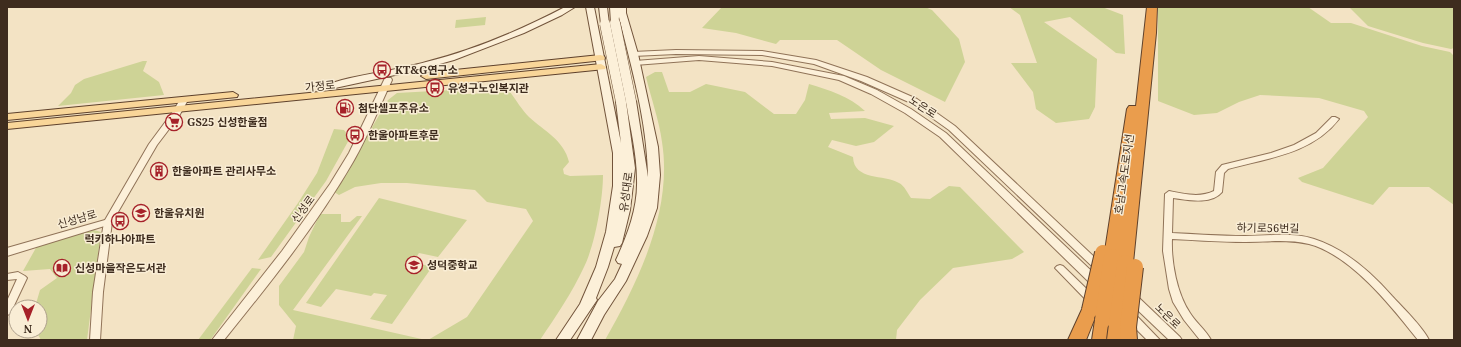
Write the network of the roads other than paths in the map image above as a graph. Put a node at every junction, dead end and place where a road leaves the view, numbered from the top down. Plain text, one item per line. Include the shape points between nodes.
1 (570, 7) edge
2 (590, 7) edge
3 (603, 7) edge
4 (614, 7) edge
5 (622, 7) edge
6 (1142, 7) edge
7 (1152, 7) edge
8 (634, 59) junction
9 (600, 62) junction
10 (386, 84) junction
11 (335, 85) junction
12 (626, 101) junction
13 (181, 104) junction
14 (7, 117) edge
15 (1335, 119) dead end
16 (1136, 122) junction
17 (7, 126) edge
18 (108, 222) junction
19 (1168, 236) junction
20 (7, 252) edge
21 (1119, 260) junction
22 (1060, 268) dead end
23 (7, 277) edge
24 (1101, 288) junction
25 (1088, 302) junction
26 (586, 306) junction
27 (7, 311) edge
28 (600, 311) junction
29 (94, 340) edge
30 (218, 340) edge
31 (564, 340) edge
32 (584, 340) edge
33 (1077, 340) edge
34 (1100, 340) edge
35 (1115, 340) edge
36 (1130, 340) edge
37 (1154, 340) edge
38 (1176, 340) edge
39 (1206, 340) edge
40 (1424, 340) edge

1 - 11 main road via 507,38 456,56 419,67
2 - 9 main road
3 - 12 main road, 유성대로, bridge via 605,24
4 - 12 main road, 유성대로, bridge
5 - 8 main road
6 - 16 highway, 호남고속도로지선
7 - 16 highway, 호남고속도로지선
8 - 9 main road, 노은로
8 - 24 street, 노은로 via 699,58 772,64 841,78 874,92 943,135
8 - 28 main road via 653,148 651,208 623,274
8 - 38 street, 노은로 via 719,51 762,53 808,61 864,79 914,101 952,128
9 - 10 main road, 가정로
9 - 26 main road via 618,154 619,186 612,232 602,267
10 - 11 main road, 가정로
10 - 13 main road, 가정로
10 - 30 street, 신성로 via 349,161 329,193
11 - 13 main road, 가정로
12 - 26 main road, 유성대로 via 630,168 628,189 618,239 607,271
12 - 28 main road, 유성대로 via 643,181 640,206 627,250
13 - 14 main road, 가정로
13 - 17 main road, 가정로
13 - 18 street via 153,144
15 - 19 street via 1306,143 1267,157 1225,167 1220,172 1218,192 1211,196 1185,197 1169,194
16 - 21 highway
16 - 21 highway
18 - 20 street, 신성남로
18 - 29 street, 신성남로
19 - 39 street via 1167,251 1178,302
19 - 40 street, 하기로56번길 via 1293,238 1314,243 1344,257 1358,268 1408,319
21 - 25 highway, bridge
21 - 34 highway, bridge
21 - 35 highway, bridge
21 - 36 highway, bridge
22 - 25 street
23 - 27 street via 22,278
24 - 25 street
24 - 37 street, 노은로
25 - 33 highway
25 - 36 street
26 - 31 main road, 유성대로
28 - 32 main road, 유성대로

